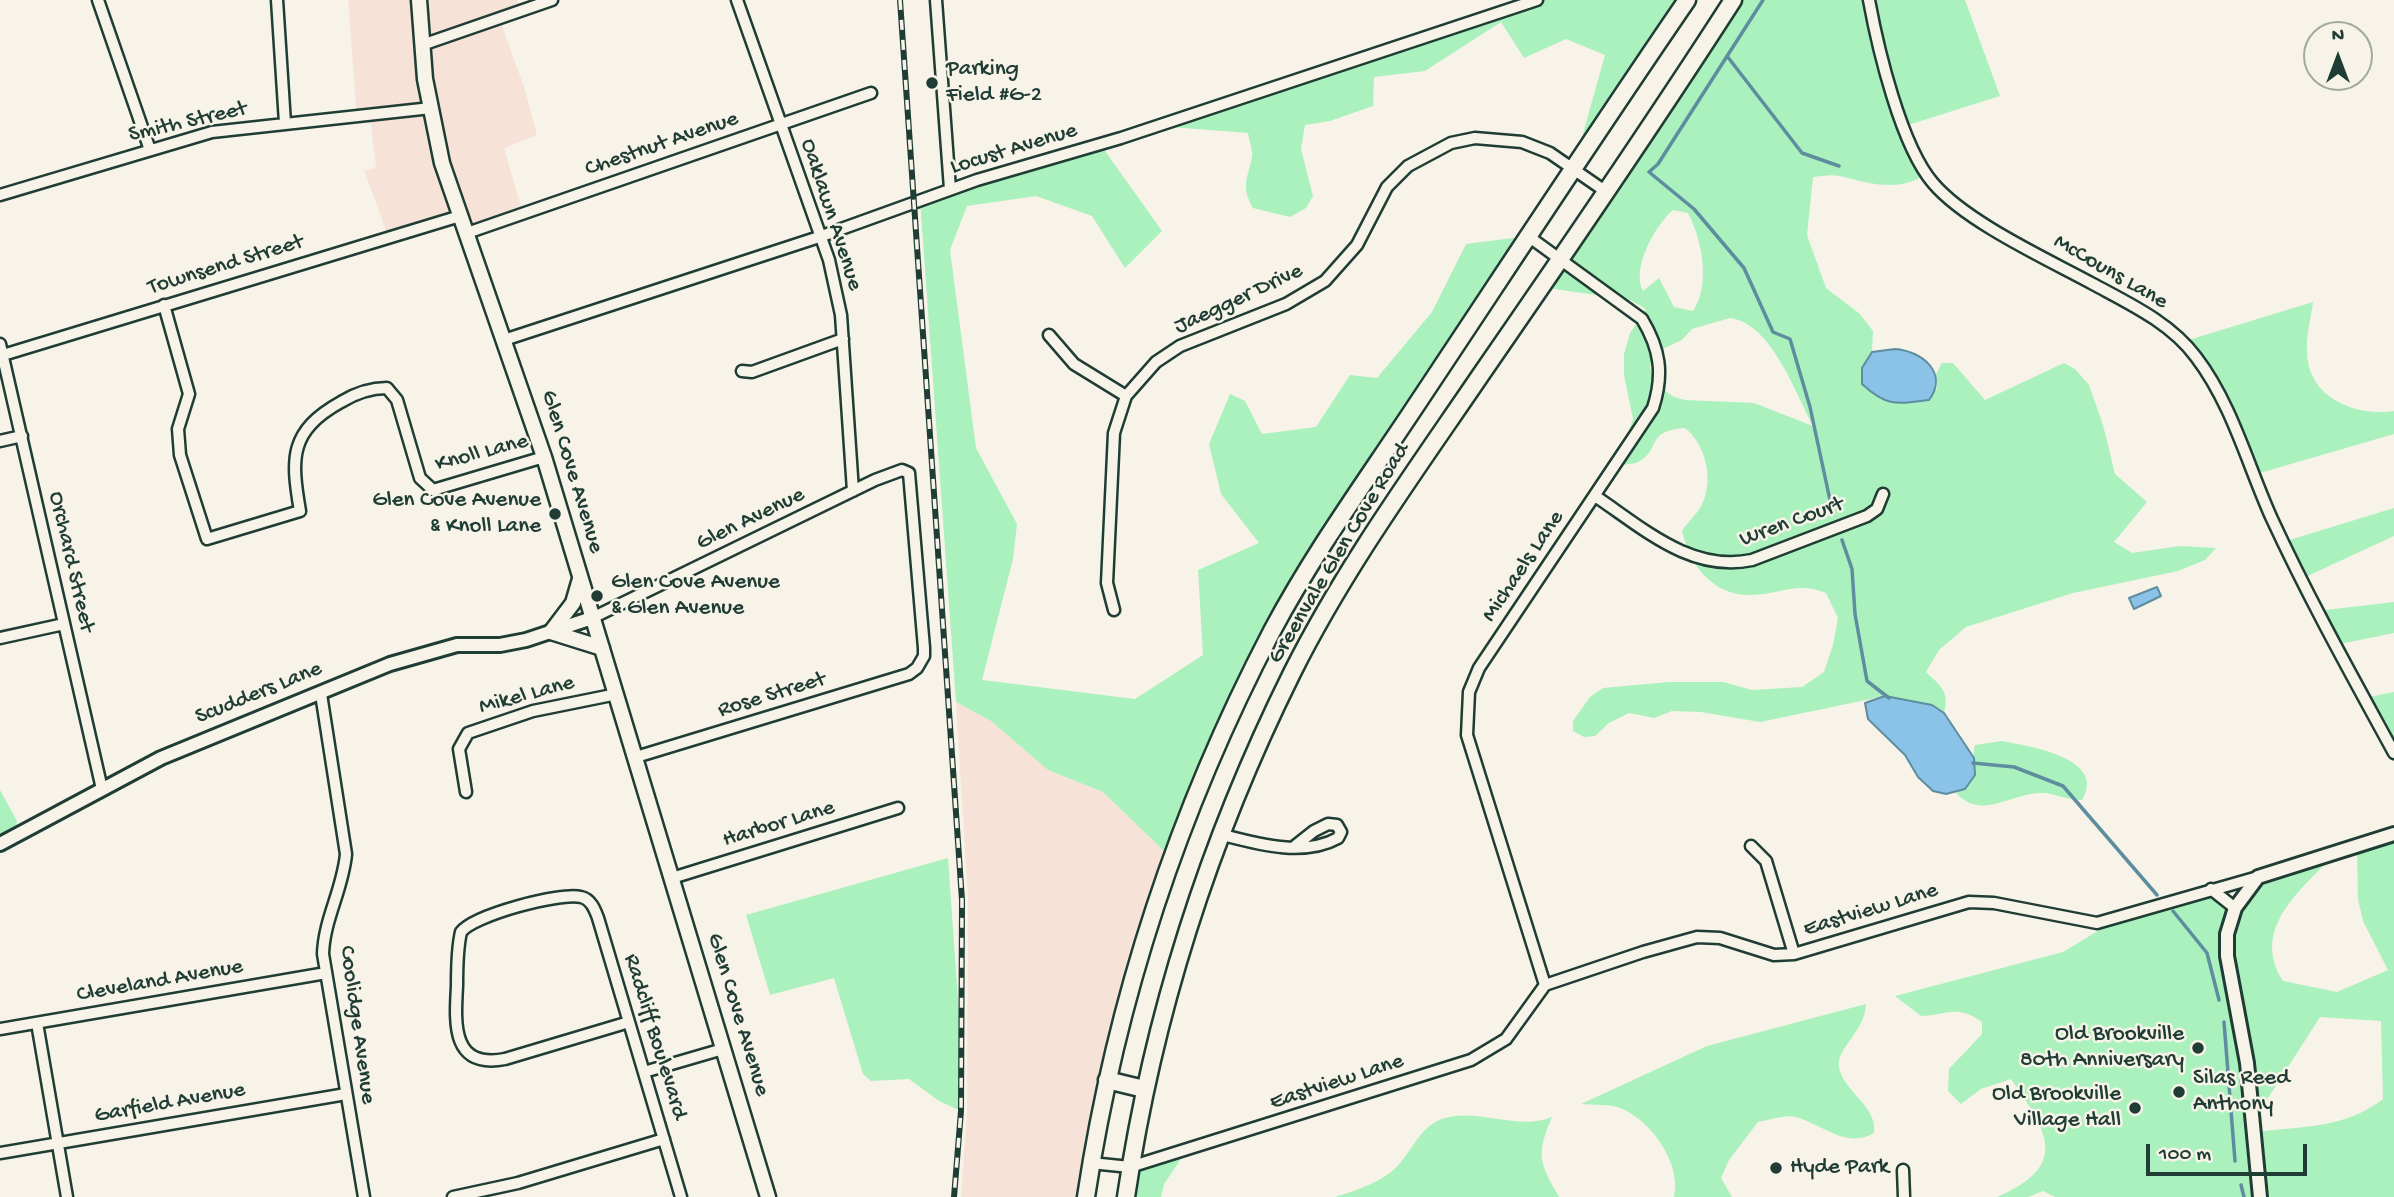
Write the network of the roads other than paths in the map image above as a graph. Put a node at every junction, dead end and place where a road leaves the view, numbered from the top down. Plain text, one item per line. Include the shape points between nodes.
1 (98, 0) edge
2 (277, 0) edge
3 (419, 0) edge
4 (552, 0) edge
5 (737, 0) edge
6 (936, 0) edge
7 (1494, 0) edge
8 (1537, 0) edge
9 (1687, 0) edge
10 (1733, 0) edge
11 (1869, 0) edge
12 (1497, 13) junction
13 (422, 45) junction
14 (871, 93) dead end
15 (431, 108) junction
16 (285, 123) junction
17 (780, 124) junction
18 (150, 150) junction
19 (1573, 169) junction
20 (950, 189) junction
21 (1605, 191) junction
22 (0, 195) edge
23 (460, 216) junction
24 (467, 233) junction
25 (1528, 236) junction
26 (820, 237) junction
27 (1560, 259) junction
28 (163, 305) junction
29 (1049, 335) dead end
30 (843, 339) junction
31 (504, 340) junction
32 (0, 344) edge
33 (3, 355) junction
34 (742, 372) dead end
35 (1126, 396) junction
36 (22, 436) junction
37 (0, 441) edge
38 (544, 457) junction
39 (853, 491) junction
40 (1884, 494) dead end
41 (1595, 496) junction
42 (580, 579) junction
43 (1114, 610) dead end
44 (592, 618) junction
45 (64, 624) junction
46 (551, 632) junction
47 (0, 638) edge
48 (602, 648) junction
49 (917, 668) joint
50 (321, 694) junction
51 (617, 694) junction
52 (2394, 753) edge
53 (636, 757) junction
54 (102, 789) junction
55 (466, 792) dead end
56 (898, 808) dead end
57 (2394, 825) edge
58 (1223, 835) junction
59 (2388, 836) edge
60 (0, 844) edge
61 (1295, 846) dead end
62 (1751, 846) dead end
63 (2258, 877) junction
64 (672, 878) junction
65 (2211, 889) junction
66 (2235, 908) junction
67 (1794, 954) junction
68 (326, 973) junction
69 (1545, 985) junction
70 (629, 1022) junction
71 (37, 1023) junction
72 (0, 1029) edge
73 (723, 1049) junction
74 (644, 1072) junction
75 (1107, 1080) junction
76 (1144, 1089) junction
77 (346, 1094) junction
78 (664, 1139) junction
79 (57, 1143) junction
80 (0, 1153) edge
81 (1091, 1163) junction
82 (1130, 1167) junction
83 (1903, 1170) dead end
84 (67, 1197) edge
85 (364, 1197) edge
86 (453, 1197) edge
87 (681, 1197) edge
88 (768, 1197) edge
89 (1086, 1197) edge
90 (1126, 1197) edge
91 (1904, 1197) edge
92 (2260, 1197) edge

1 - 18 street
2 - 16 street
3 - 13 main road, Glen Cove Avenue
4 - 13 street
5 - 17 street, Oaklawn Avenue
6 - 20 street
7 - 12 street
8 - 12 street, Locust Avenue
9 - 19 main road, Greenvale Glen Cove Road
10 - 21 main road, Greenvale Glen Cove Road
11 - 52 street, McCouns Lane via 1894,95 1914,152 1933,184 1975,216 2143,311 2195,355 2224,406 2328,633
12 - 20 street, Locust Avenue via 1121,138
13 - 15 main road, Glen Cove Avenue
14 - 17 street, Chestnut Avenue
15 - 16 street, Smith Street
15 - 23 main road, Glen Cove Avenue via 442,163
16 - 18 street, Smith Street via 212,132
17 - 24 street, Chestnut Avenue
17 - 26 street, Oaklawn Avenue
18 - 22 street, Smith Street
19 - 21 street, Jaegger Drive
19 - 25 main road, Greenvale Glen Cove Road
19 - 35 street, Jaegger Drive via 1536,146 1500,138 1475,138 1432,151 1387,187 1357,245 1325,281 1286,304 1180,346 1156,362
20 - 26 street, Locust Avenue
21 - 27 main road, Greenvale Glen Cove Road
23 - 24 main road, Glen Cove Avenue
23 - 28 street, Townsend Street
24 - 31 main road, Glen Cove Avenue
25 - 27 street, Michaels Lane
25 - 75 main road, Greenvale Glen Cove Road via 1358,489 1267,642 1170,862 1133,972
26 - 30 street, Oaklawn Avenue via 838,295
26 - 31 street, Locust Avenue
27 - 41 street, Michaels Lane via 1642,319 1660,363 1660,387 1653,408
27 - 58 main road, Greenvale Glen Cove Road via 1396,498 1320,624 1293,673
28 - 33 street, Townsend Street
28 - 38 street, Knoll Lane via 189,394 178,429 180,455 207,538 300,511 293,461 303,432 322,412 377,388 387,388 397,400 420,478 433,490
29 - 35 street via 1074,364
30 - 34 street
30 - 39 street, Oaklawn Avenue
31 - 38 main road, Glen Cove Avenue
32 - 33 street, Orchard Street
33 - 36 street, Orchard Street
35 - 43 street, Jaegger Drive via 1114,433 1110,485 1107,583
36 - 37 street
36 - 45 street, Orchard Street
38 - 42 main road, Glen Cove Avenue
39 - 44 street, Glen Avenue
39 - 49 street, Glen Avenue via 902,470 909,472 924,649
40 - 41 street, Wren Court via 1877,509 1867,516 1733,564 1688,556
41 - 69 street, Michaels Lane via 1479,668 1465,713 1472,757
42 - 44 main road, Glen Cove Avenue
42 - 46 main road via 573,603
44 - 46 street, Scudders Lane
44 - 48 main road, Glen Cove Avenue
45 - 47 street
45 - 54 street, Orchard Street
46 - 48 main road
46 - 50 street, Scudders Lane via 500,645 457,645 428,651
48 - 51 main road, Glen Cove Avenue
49 - 53 street, Rose Street via 860,690
50 - 54 street, Scudders Lane via 161,758
50 - 68 street, Coolidge Avenue via 346,854 344,876 324,932
51 - 53 main road, Glen Cove Avenue
51 - 55 street, Mikel Lane via 533,712 468,733 459,749
53 - 64 main road, Glen Cove Avenue
54 - 60 street, Scudders Lane
56 - 64 street, Harbor Lane
57 - 59 street
58 - 61 street via 1270,846
58 - 76 main road, Greenvale Glen Cove Road via 1174,969
59 - 63 street
62 - 67 street via 1766,861
63 - 65 street, Eastview Lane
63 - 66 street
64 - 73 main road, Glen Cove Avenue
65 - 66 street
65 - 67 street, Eastview Lane via 2097,923 1969,902
66 - 92 street via 2227,934 2227,956 2247,1063
67 - 69 street, Eastview Lane via 1774,955 1720,938 1697,937
68 - 71 street, Cleveland Avenue
68 - 77 street, Coolidge Avenue
69 - 82 street, Eastview Lane via 1506,1039 1480,1055
70 - 70 street, Radcliff Boulevard via 589,902 579,897 541,901 464,928 458,951 455,1025 458,1039 472,1055 495,1061
70 - 74 street, Radcliff Boulevard
71 - 72 street, Cleveland Avenue
71 - 79 street
73 - 74 street
73 - 88 main road, Glen Cove Avenue
74 - 78 street, Radcliff Boulevard
75 - 76 main road
75 - 81 main road, Greenvale Glen Cove Road
76 - 82 main road, Greenvale Glen Cove Road
77 - 79 street, Garfield Avenue
77 - 85 street, Coolidge Avenue
78 - 86 street via 518,1183
78 - 87 street, Radcliff Boulevard
79 - 80 street, Garfield Avenue
79 - 84 street
81 - 82 street, Eastview Lane
81 - 89 main road, Greenvale Glen Cove Road
82 - 90 main road, Greenvale Glen Cove Road
83 - 91 street

